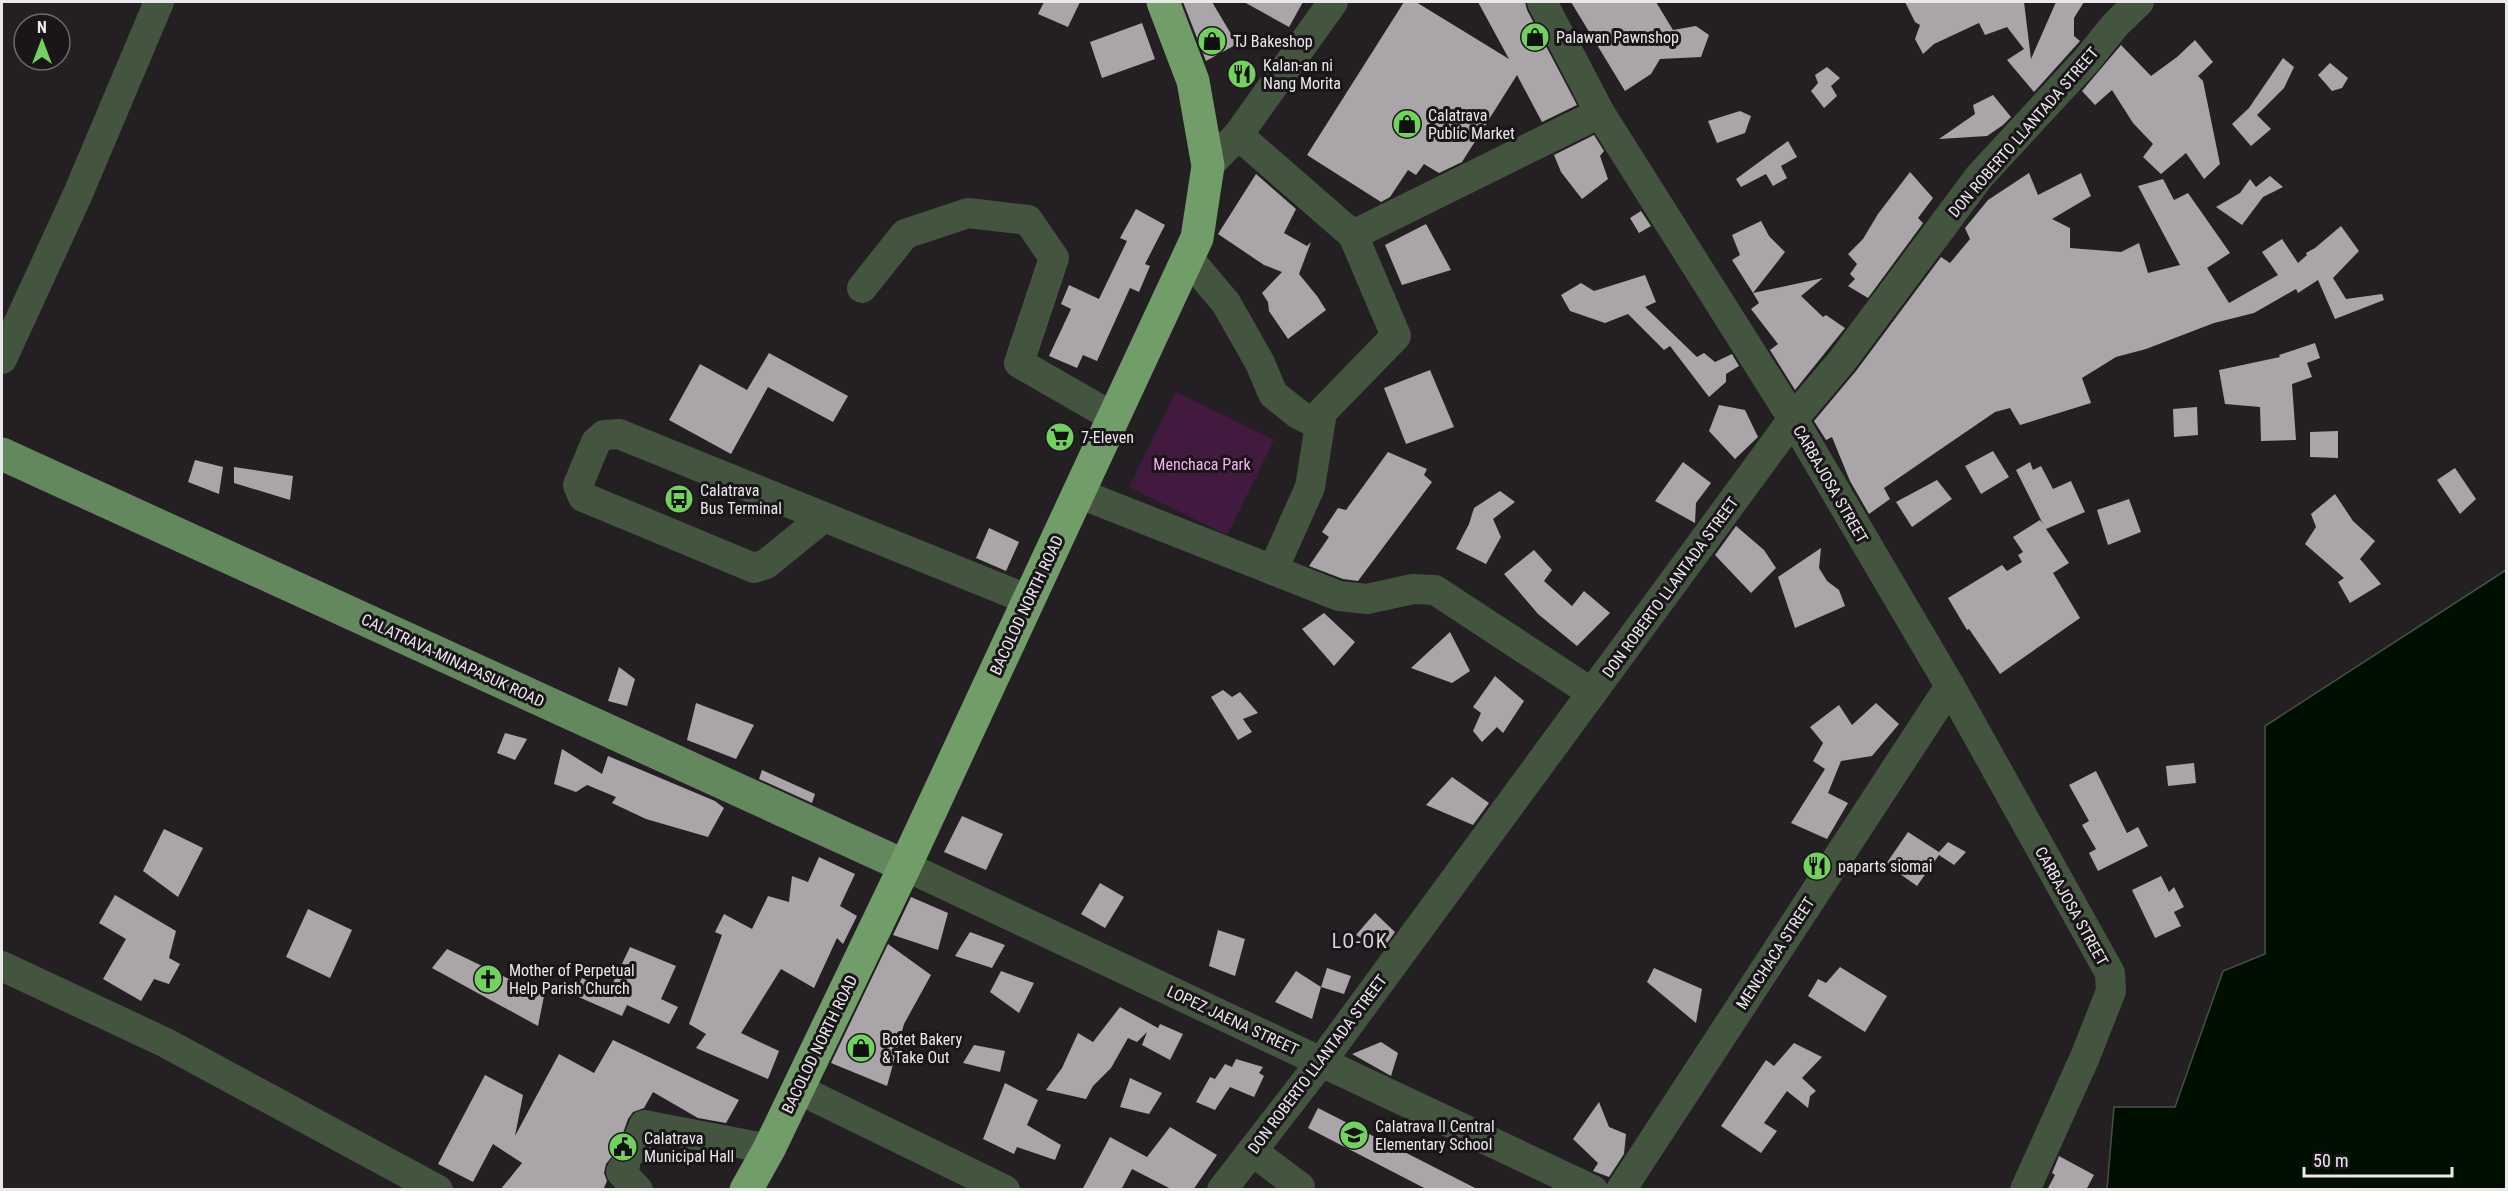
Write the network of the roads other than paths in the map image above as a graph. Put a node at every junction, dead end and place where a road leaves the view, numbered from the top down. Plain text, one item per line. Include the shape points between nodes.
1 (159, 2) edge
2 (1163, 2) edge
3 (1333, 2) edge
4 (1542, 2) edge
5 (2139, 2) edge
6 (1600, 113) junction
7 (1238, 135) junction
8 (1208, 166) junction
9 (1353, 235) junction
10 (1188, 258) junction
11 (861, 288) dead end
12 (2, 358) edge
13 (1113, 417) junction
14 (1793, 419) junction
15 (1319, 425) junction
16 (2, 454) edge
17 (1078, 493) junction
18 (824, 517) junction
19 (1273, 570) junction
20 (1029, 600) junction
21 (1950, 686) junction
22 (1592, 693) junction
23 (905, 866) junction
24 (2, 966) edge
25 (1321, 1062) junction
26 (798, 1089) junction
27 (769, 1149) junction
28 (1252, 1151) junction
29 (632, 1168) edge
30 (1300, 1187) dead end
31 (438, 1190) edge
32 (746, 1190) edge
33 (1005, 1190) edge
34 (1221, 1190) edge
35 (1593, 1190) edge
36 (1621, 1190) edge
37 (2025, 1190) edge

1 - 12 street
2 - 8 highway, BACOLOD NORTH ROAD via 1193,81
3 - 7 street
4 - 6 street, CARBAJOSA STREET
5 - 14 street, DON ROBERTO LLANTADA STREET via 1979,177 1842,361
6 - 9 street
6 - 14 street, CARBAJOSA STREET
7 - 8 street
7 - 9 street
8 - 10 highway, BACOLOD NORTH ROAD via 1197,238
9 - 15 street via 1396,336 1322,412
10 - 13 highway, BACOLOD NORTH ROAD
10 - 15 street via 1226,303 1273,394
11 - 13 street via 905,234 968,213 1028,220 1054,258 1019,363
13 - 17 highway, BACOLOD NORTH ROAD
14 - 21 street, CARBAJOSA STREET
14 - 22 street, DON ROBERTO LLANTADA STREET
15 - 19 street via 1310,487
16 - 23 main road, CALATRAVA-MINAPASUK ROAD
17 - 19 street
17 - 20 highway, BACOLOD NORTH ROAD
18 - 18 street via 619,434 604,435 596,442 578,484 583,497 754,568 766,564
18 - 20 street
19 - 22 street via 1339,596 1367,599 1413,589 1435,590
20 - 23 highway, BACOLOD NORTH ROAD
21 - 36 street, MENCHACA STREET
21 - 37 street, CARBAJOSA STREET via 2110,973 2111,991
22 - 25 street, DON ROBERTO LLANTADA STREET
23 - 25 street, LOPEZ JAENA STREET
23 - 26 highway, BACOLOD NORTH ROAD
24 - 31 street via 166,1043
25 - 28 street, DON ROBERTO LLANTADA STREET
25 - 35 street, LOPEZ JAENA STREET
26 - 27 highway, BACOLOD NORTH ROAD
26 - 33 street
27 - 29 street via 644,1125
27 - 32 highway, BACOLOD NORTH ROAD
28 - 30 street
28 - 34 street, DON ROBERTO LLANTADA STREET

